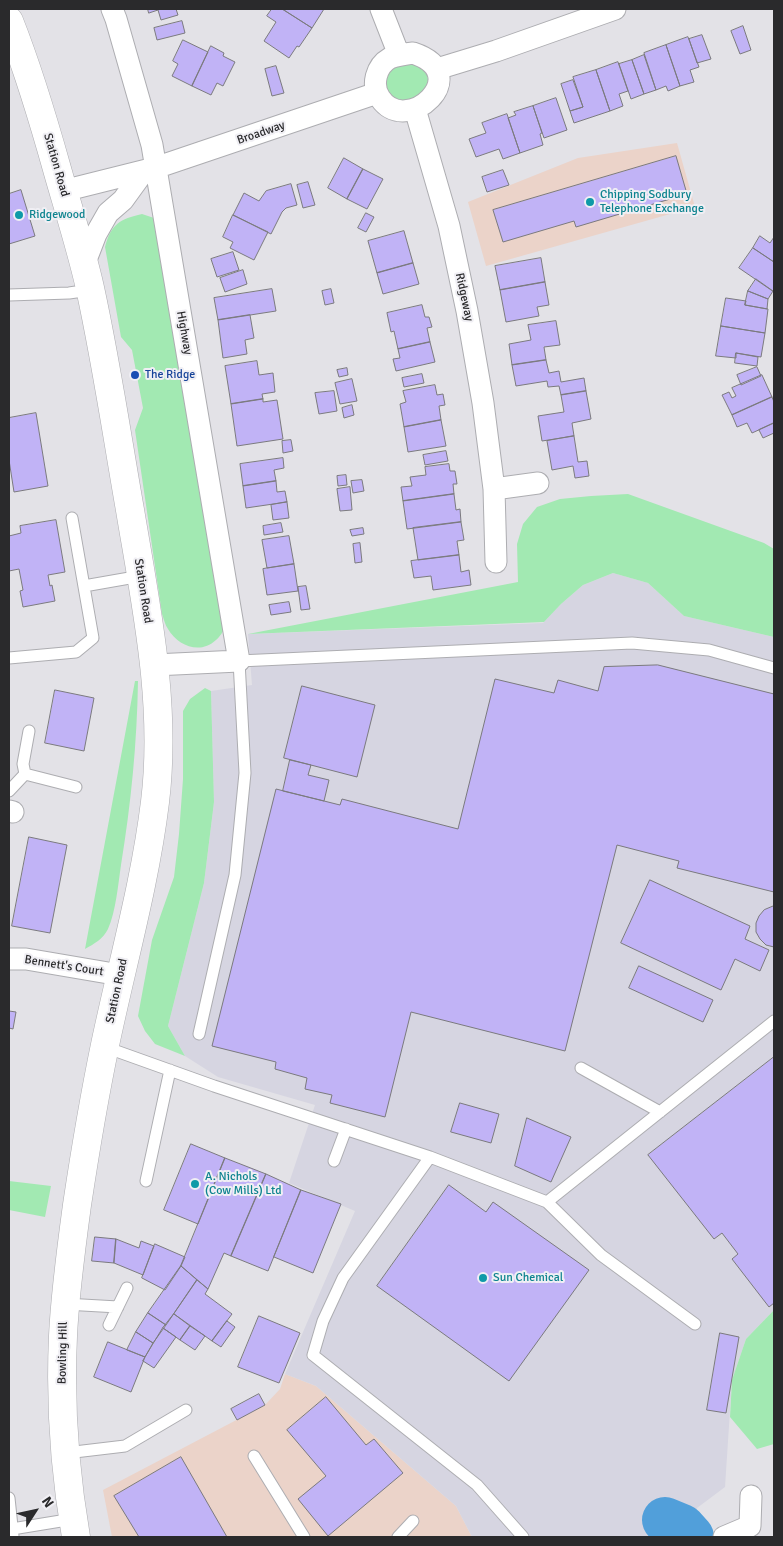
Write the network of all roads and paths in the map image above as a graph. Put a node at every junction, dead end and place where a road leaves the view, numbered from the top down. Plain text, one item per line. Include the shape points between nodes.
1 (112, 9) edge
2 (381, 9) edge
3 (615, 9) edge
4 (9, 21) edge
5 (400, 55) junction
6 (437, 69) junction
7 (377, 94) junction
8 (415, 108) junction
9 (150, 170) junction
10 (63, 191) junction
11 (87, 277) junction
12 (9, 295) edge
13 (538, 483) dead end
14 (494, 489) junction
15 (72, 518) dead end
16 (496, 562) dead end
17 (141, 576) junction
18 (84, 586) junction
19 (9, 658) edge
20 (239, 661) junction
21 (154, 665) junction
22 (774, 668) edge
23 (29, 731) dead end
24 (25, 774) junction
25 (76, 787) dead end
26 (9, 791) edge
27 (9, 959) edge
28 (120, 975) junction
29 (774, 1021) edge
30 (199, 1034) dead end
31 (104, 1047) junction
32 (581, 1068) dead end
33 (170, 1070) junction
34 (660, 1112) junction
35 (346, 1129) junction
36 (430, 1157) junction
37 (334, 1161) dead end
38 (82, 1169) joint
39 (146, 1181) dead end
40 (547, 1202) junction
41 (128, 1288) dead end
42 (65, 1304) junction
43 (118, 1307) junction
44 (695, 1324) dead end
45 (109, 1325) dead end
46 (186, 1410) dead end
47 (66, 1453) junction
48 (254, 1456) dead end
49 (751, 1496) dead end
50 (9, 1498) edge
51 (413, 1521) dead end
52 (75, 1528) edge
53 (11, 1532) edge
54 (750, 1532) edge
55 (304, 1537) edge
56 (398, 1537) edge
57 (523, 1537) edge
58 (724, 1537) edge

1 - 9 street, Highway via 152,145
2 - 5 street
3 - 6 street
4 - 10 main road, Station Road via 47,132
5 - 6 street via 413,53 426,57
5 - 7 street via 388,59 380,69 375,80
6 - 8 street via 440,81 436,93
7 - 8 street via 383,104 392,109 404,111
7 - 9 street, Broadway
8 - 14 street, Ridgeway via 449,226 467,311
9 - 10 street, Broadway
9 - 11 street via 108,213 96,234
9 - 20 street, Highway
10 - 11 main road, Station Road
11 - 12 lane via 69,293
11 - 17 main road, Station Road
13 - 14 street
14 - 16 street, Ridgeway
15 - 18 lane
17 - 18 lane
17 - 21 main road, Station Road
18 - 19 lane via 93,638 76,652
20 - 21 street
20 - 22 lane via 632,643 709,650
20 - 30 lane via 245,773 234,876
21 - 28 main road, Station Road via 159,744 156,798 148,852
23 - 24 lane via 23,764
24 - 25 lane
24 - 26 lane
27 - 28 street, Bennett's Court
28 - 31 main road, Station Road
29 - 34 lane
31 - 33 lane
31 - 38 main road, Station Road
32 - 34 lane
33 - 35 lane
33 - 39 lane
34 - 40 lane
35 - 36 lane
35 - 37 lane
36 - 40 lane
36 - 57 lane via 344,1278 323,1321 313,1355 477,1486
38 - 42 main road, Bowling Hill
40 - 44 lane via 601,1256
41 - 43 lane
42 - 43 lane
42 - 47 main road, Bowling Hill via 62,1365
43 - 45 lane
46 - 47 lane via 125,1446
47 - 52 main road, Bowling Hill
48 - 55 lane
49 - 54 street
50 - 53 lane
51 - 56 lane
52 - 53 lane
54 - 58 street

